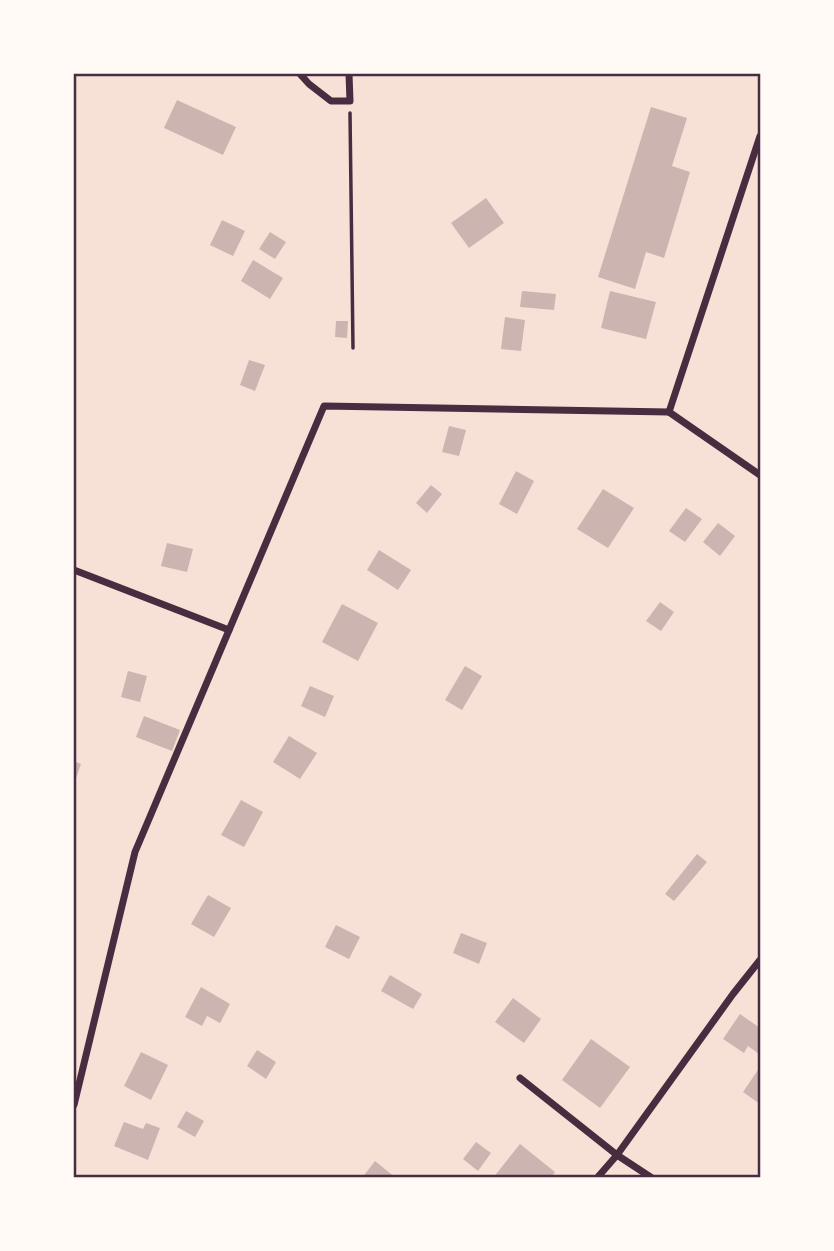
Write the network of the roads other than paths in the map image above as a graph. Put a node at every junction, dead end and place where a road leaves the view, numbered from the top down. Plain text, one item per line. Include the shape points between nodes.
1 (300, 74) edge
2 (349, 74) edge
3 (761, 136) edge
4 (669, 412) junction
5 (761, 475) edge
6 (74, 570) edge
7 (229, 630) junction
8 (761, 960) edge
9 (520, 1078) dead end
10 (74, 1105) edge
11 (617, 1155) junction
12 (597, 1178) edge
13 (652, 1178) edge

1 - 2 street via 331,101 350,101
3 - 4 street
4 - 5 street
4 - 7 street via 324,406
6 - 7 street
7 - 10 street via 135,852
8 - 11 street
9 - 11 street
11 - 12 street
11 - 13 street

